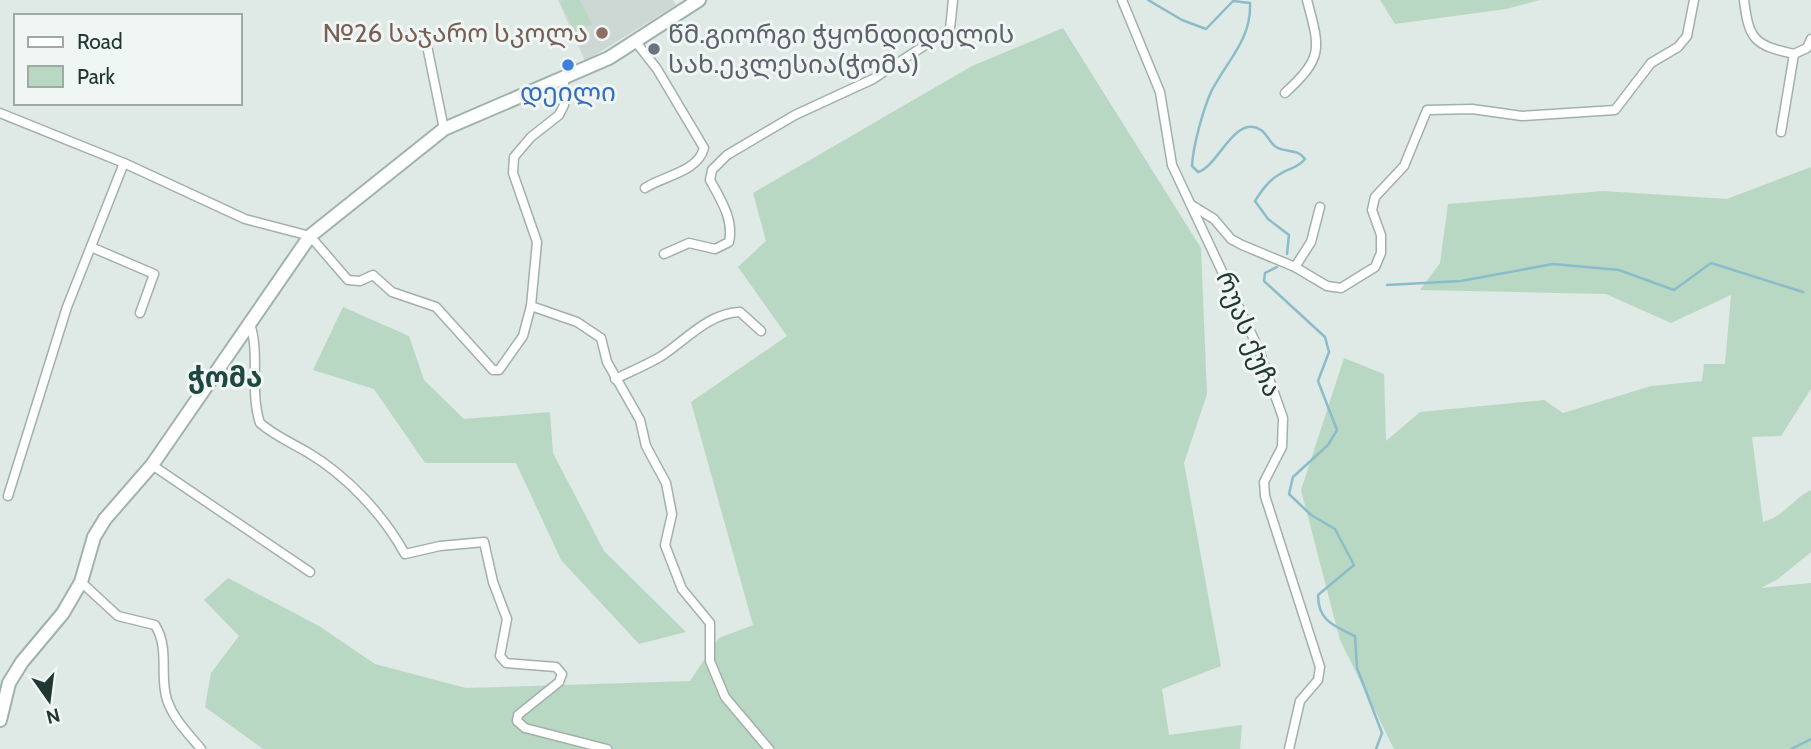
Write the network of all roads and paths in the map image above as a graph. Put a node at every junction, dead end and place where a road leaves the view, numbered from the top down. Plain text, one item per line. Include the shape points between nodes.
1 (699, 0) edge
2 (953, 0) edge
3 (1122, 0) edge
4 (1307, 0) edge
5 (1694, 0) edge
6 (1744, 0) edge
7 (425, 36) dead end
8 (1811, 39) edge
9 (636, 43) junction
10 (1794, 54) junction
11 (564, 77) junction
12 (1284, 93) dead end
13 (0, 113) edge
14 (444, 129) junction
15 (1781, 132) dead end
16 (124, 163) junction
17 (645, 188) dead end
18 (1193, 205) junction
19 (1320, 207) dead end
20 (310, 236) junction
21 (91, 247) junction
22 (664, 254) dead end
23 (1295, 267) junction
24 (531, 306) junction
25 (140, 313) dead end
26 (249, 321) junction
27 (761, 331) dead end
28 (615, 379) junction
29 (152, 465) junction
30 (8, 496) dead end
31 (310, 572) dead end
32 (81, 582) junction
33 (0, 720) edge
34 (201, 749) edge
35 (607, 749) edge
36 (769, 749) edge
37 (1289, 749) edge

1 - 9 main road
2 - 22 street via 950,29 873,79 807,108 727,155 712,170 710,180 732,230 729,242 715,249 689,243
3 - 18 street, რუას ქუჩა via 1160,92 1172,165
4 - 12 street via 1318,44 1309,70
5 - 23 street via 1688,36 1651,64 1615,110 1522,116 1472,108 1427,110 1404,166 1375,197 1372,210 1381,235 1381,253 1375,267 1341,288 1327,286
6 - 10 street via 1748,30 1774,50
7 - 14 street
8 - 10 street via 1807,48
9 - 11 main road
9 - 17 street via 704,148 698,159 682,170
10 - 15 street
11 - 14 main road
11 - 24 street via 564,105 559,115 514,157 513,173 537,242
13 - 16 street
14 - 20 main road
16 - 20 street via 246,219
16 - 21 street
18 - 23 street via 1214,219 1231,239
18 - 37 street, რუას ქუჩა via 1259,350 1283,418 1282,447 1264,482 1265,496 1320,667 1318,680 1300,701
19 - 23 street via 1311,242
20 - 24 street via 348,280 373,275 392,292 436,307 493,370 499,370 523,336
20 - 26 main road
21 - 25 street via 155,274
21 - 30 street via 35,402
24 - 28 street via 588,327 601,338
26 - 29 main road
26 - 35 street via 255,336 253,369 260,423 276,437 308,452 362,496 405,554 484,542 507,619 500,656 506,663 556,667 562,674 517,721 525,728
27 - 28 street via 740,312 731,312 688,333 662,356
28 - 36 street via 640,420 646,446 666,483 672,514 665,545 682,589 710,623 708,650 720,685
29 - 31 street
29 - 32 main road via 94,537
32 - 33 main road via 9,683
32 - 34 street via 118,616 155,625 164,650 166,698 182,729

